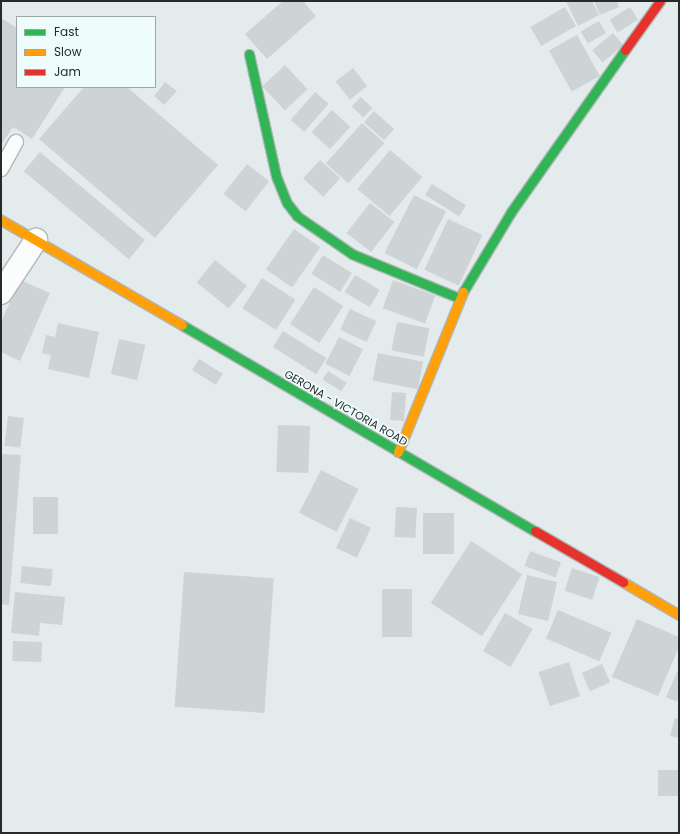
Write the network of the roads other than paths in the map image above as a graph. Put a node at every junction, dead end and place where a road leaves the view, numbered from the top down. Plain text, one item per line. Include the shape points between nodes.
1 (660, 1) edge
2 (249, 54) dead end
3 (16, 142) dead end
4 (1, 169) edge
5 (1, 220) edge
6 (36, 240) junction
7 (1, 293) edge
8 (459, 298) junction
9 (398, 452) junction
10 (679, 615) edge

1 - 8 street via 511,212
2 - 8 street via 276,176 287,203 297,216 352,254
3 - 4 lane
5 - 6 street, GERONA - VICTORIA ROAD
6 - 7 street
6 - 9 street, GERONA - VICTORIA ROAD
8 - 9 street
9 - 10 street, GERONA - VICTORIA ROAD

